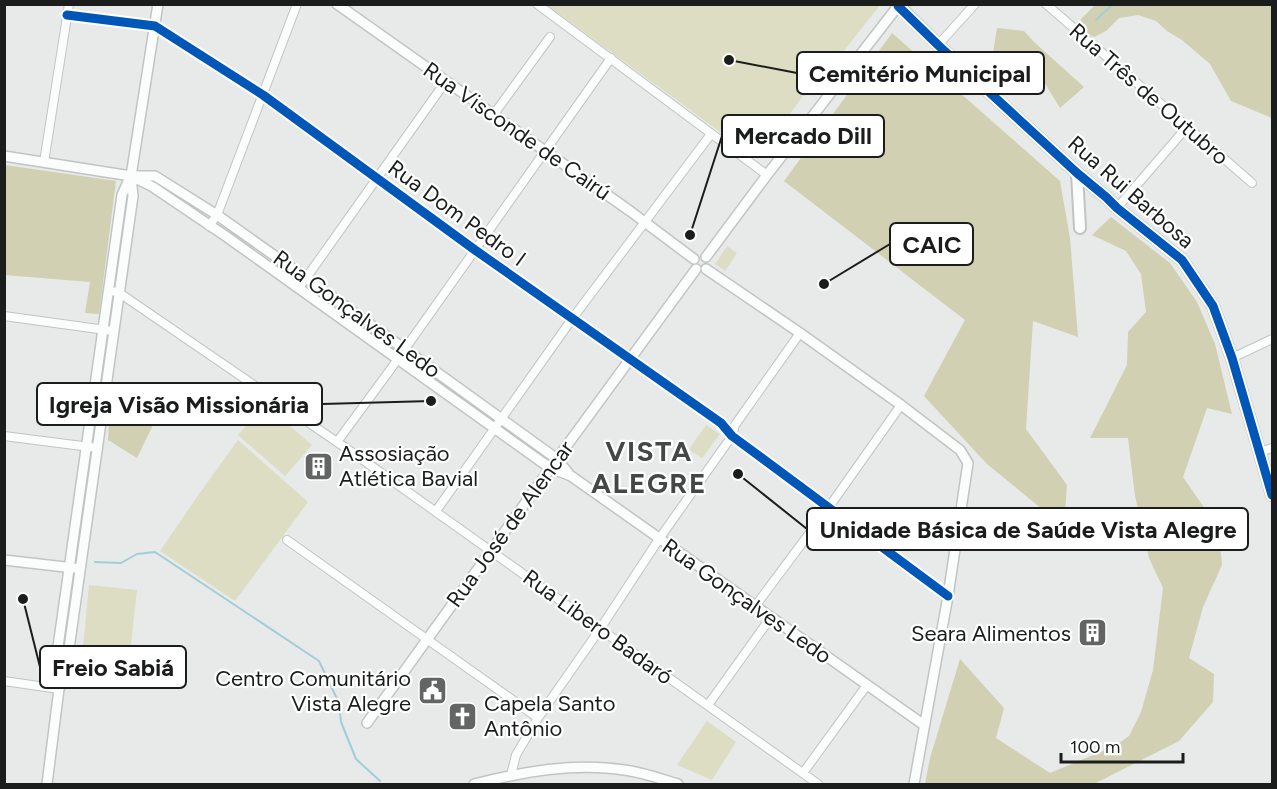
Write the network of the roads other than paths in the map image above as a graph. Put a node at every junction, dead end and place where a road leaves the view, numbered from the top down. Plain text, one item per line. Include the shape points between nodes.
1 (69, 4) edge
2 (158, 4) edge
3 (297, 4) edge
4 (337, 4) edge
5 (537, 4) edge
6 (975, 4) edge
7 (1046, 4) edge
8 (897, 5) edge
9 (67, 15) junction
10 (155, 26) junction
11 (550, 37) dead end
12 (938, 45) junction
13 (610, 58) junction
14 (446, 81) junction
15 (263, 95) junction
16 (494, 114) junction
17 (1187, 126) junction
18 (711, 134) junction
19 (545, 151) junction
20 (4, 156) edge
21 (44, 162) junction
22 (1077, 173) junction
23 (767, 175) junction
24 (131, 176) junction
25 (376, 179) junction
26 (1252, 183) dead end
27 (1117, 208) junction
28 (217, 215) junction
29 (645, 222) junction
30 (209, 226) junction
31 (1080, 228) dead end
32 (258, 244) junction
33 (475, 250) junction
34 (251, 254) junction
35 (699, 266) junction
36 (306, 278) junction
37 (299, 288) junction
38 (113, 291) junction
39 (356, 314) junction
40 (4, 316) edge
41 (573, 319) junction
42 (349, 324) junction
43 (108, 330) junction
44 (800, 333) junction
45 (1272, 339) edge
46 (405, 349) junction
47 (1232, 358) junction
48 (629, 359) junction
49 (397, 360) junction
50 (96, 380) junction
51 (106, 381) junction
52 (454, 384) junction
53 (446, 395) junction
54 (901, 405) junction
55 (502, 419) junction
56 (495, 429) junction
57 (4, 436) edge
58 (732, 436) junction
59 (337, 442) junction
60 (87, 447) junction
61 (98, 448) junction
62 (1272, 448) edge
63 (1260, 452) junction
64 (557, 459) junction
65 (550, 468) junction
66 (571, 476) junction
67 (1272, 495) edge
68 (78, 504) junction
69 (89, 506) junction
70 (829, 507) junction
71 (436, 511) junction
72 (659, 539) junction
73 (287, 540) dead end
74 (491, 550) junction
75 (4, 560) edge
76 (69, 568) junction
77 (80, 569) junction
78 (948, 596) junction
79 (756, 605) junction
80 (771, 617) junction
81 (61, 622) junction
82 (72, 624) junction
83 (600, 629) junction
84 (427, 640) junction
85 (4, 681) edge
86 (867, 685) junction
87 (59, 689) junction
88 (708, 705) junction
89 (538, 718) junction
90 (367, 723) dead end
91 (924, 725) junction
92 (803, 773) junction
93 (511, 775) junction
94 (47, 784) edge
95 (474, 784) edge
96 (678, 784) edge
97 (818, 784) edge
98 (914, 784) edge

1 - 9 street
2 - 10 street
3 - 15 street
4 - 14 street, Rua Visconde de Cairú
5 - 13 street
6 - 12 street
7 - 17 street, Rua Três de Outubro
8 - 12 main road, Rua Rui Barbosa
8 - 23 street
9 - 10 street
9 - 21 street
10 - 15 street, Rua Dom Pedro I
10 - 24 street
11 - 16 street
12 - 22 main road, Rua Rui Barbosa
13 - 18 street
13 - 19 street
14 - 16 street, Rua Visconde de Cairú
14 - 25 street
15 - 25 street, Rua Dom Pedro I
15 - 28 street
16 - 19 street, Rua Visconde de Cairú
17 - 26 street, Rua Três de Outubro
17 - 27 street
18 - 23 street
18 - 29 street
19 - 29 street, Rua Visconde de Cairú
19 - 33 street
20 - 21 street, Rua Gonçalves Ledo
21 - 24 street, Rua Gonçalves Ledo
22 - 27 main road, Rua Rui Barbosa
22 - 31 main road
23 - 35 street via 706,257 700,256
24 - 28 street, Rua Gonçalves Ledo via 154,176
24 - 30 street, Rua Gonçalves Ledo
24 - 38 street via 133,196
25 - 33 street, Rua Dom Pedro I
25 - 36 street
27 - 47 main road, Rua Rui Barbosa via 1182,260 1212,306
28 - 30 street
28 - 32 street, Rua Gonçalves Ledo
29 - 35 street, Rua Visconde de Cairú
29 - 41 street
30 - 34 street, Rua Gonçalves Ledo
32 - 34 street
32 - 36 street, Rua Gonçalves Ledo
33 - 41 street, Rua Dom Pedro I
33 - 46 street
34 - 37 street, Rua Gonçalves Ledo
35 - 44 street, Rua Visconde de Cairú
35 - 48 street, Rua José de Alencar
36 - 37 street
36 - 39 street, Rua Gonçalves Ledo
37 - 42 street, Rua Gonçalves Ledo
38 - 43 street
38 - 59 street, Rua Libero Badaró
39 - 42 street
39 - 46 street, Rua Gonçalves Ledo
40 - 43 street
41 - 48 street, Rua Dom Pedro I
41 - 55 street
42 - 49 street, Rua Gonçalves Ledo
43 - 50 street
43 - 51 street
44 - 54 street, Rua Visconde de Cairú
44 - 58 street via 735,425
45 - 47 street
46 - 49 street
46 - 52 street, Rua Gonçalves Ledo
47 - 63 main road, Rua Rui Barbosa
48 - 58 street, Rua Dom Pedro I via 721,423
48 - 64 street, Rua José de Alencar
49 - 53 street, Rua Gonçalves Ledo
49 - 59 street
50 - 51 street
50 - 60 street
51 - 61 street
52 - 53 street
52 - 55 street, Rua Gonçalves Ledo
53 - 56 street, Rua Gonçalves Ledo
54 - 70 street
54 - 78 street, Rua Visconde de Cairú via 960,450 968,463
55 - 56 street
55 - 64 street, Rua Gonçalves Ledo
56 - 65 street, Rua Gonçalves Ledo
56 - 71 street
57 - 60 street
58 - 70 street, Rua Dom Pedro I
58 - 72 street
59 - 71 street, Rua Libero Badaró
60 - 61 street
60 - 68 street
61 - 69 street
62 - 63 street
63 - 67 main road, Rua Rui Barbosa
64 - 65 street, Rua José de Alencar
64 - 66 street, Rua Gonçalves Ledo
65 - 66 street, Rua Gonçalves Ledo
65 - 74 street, Rua José de Alencar
66 - 72 street, Rua Gonçalves Ledo
68 - 69 street
68 - 76 street
69 - 77 street
70 - 78 street, Rua Dom Pedro I
70 - 79 street
71 - 74 street, Rua Libero Badaró
72 - 79 street, Rua Gonçalves Ledo
72 - 83 street
73 - 84 street
74 - 83 street, Rua Libero Badaró
74 - 84 street, Rua José de Alencar
75 - 76 street
76 - 77 street
76 - 81 street
77 - 82 street
78 - 91 street
79 - 80 street, Rua Gonçalves Ledo
80 - 86 street, Rua Gonçalves Ledo
80 - 88 street
81 - 82 street
81 - 87 street via 54,675
82 - 87 street via 65,677
83 - 88 street, Rua Libero Badaró
83 - 89 street
84 - 89 street
84 - 90 street, Rua José de Alencar
85 - 87 street
86 - 91 street, Rua Gonçalves Ledo
86 - 92 street
87 - 94 street
88 - 92 street, Rua Libero Badaró
89 - 93 street via 516,755
91 - 98 street
92 - 97 street, Rua Libero Badaró
93 - 95 street
93 - 96 street via 597,767 626,770

